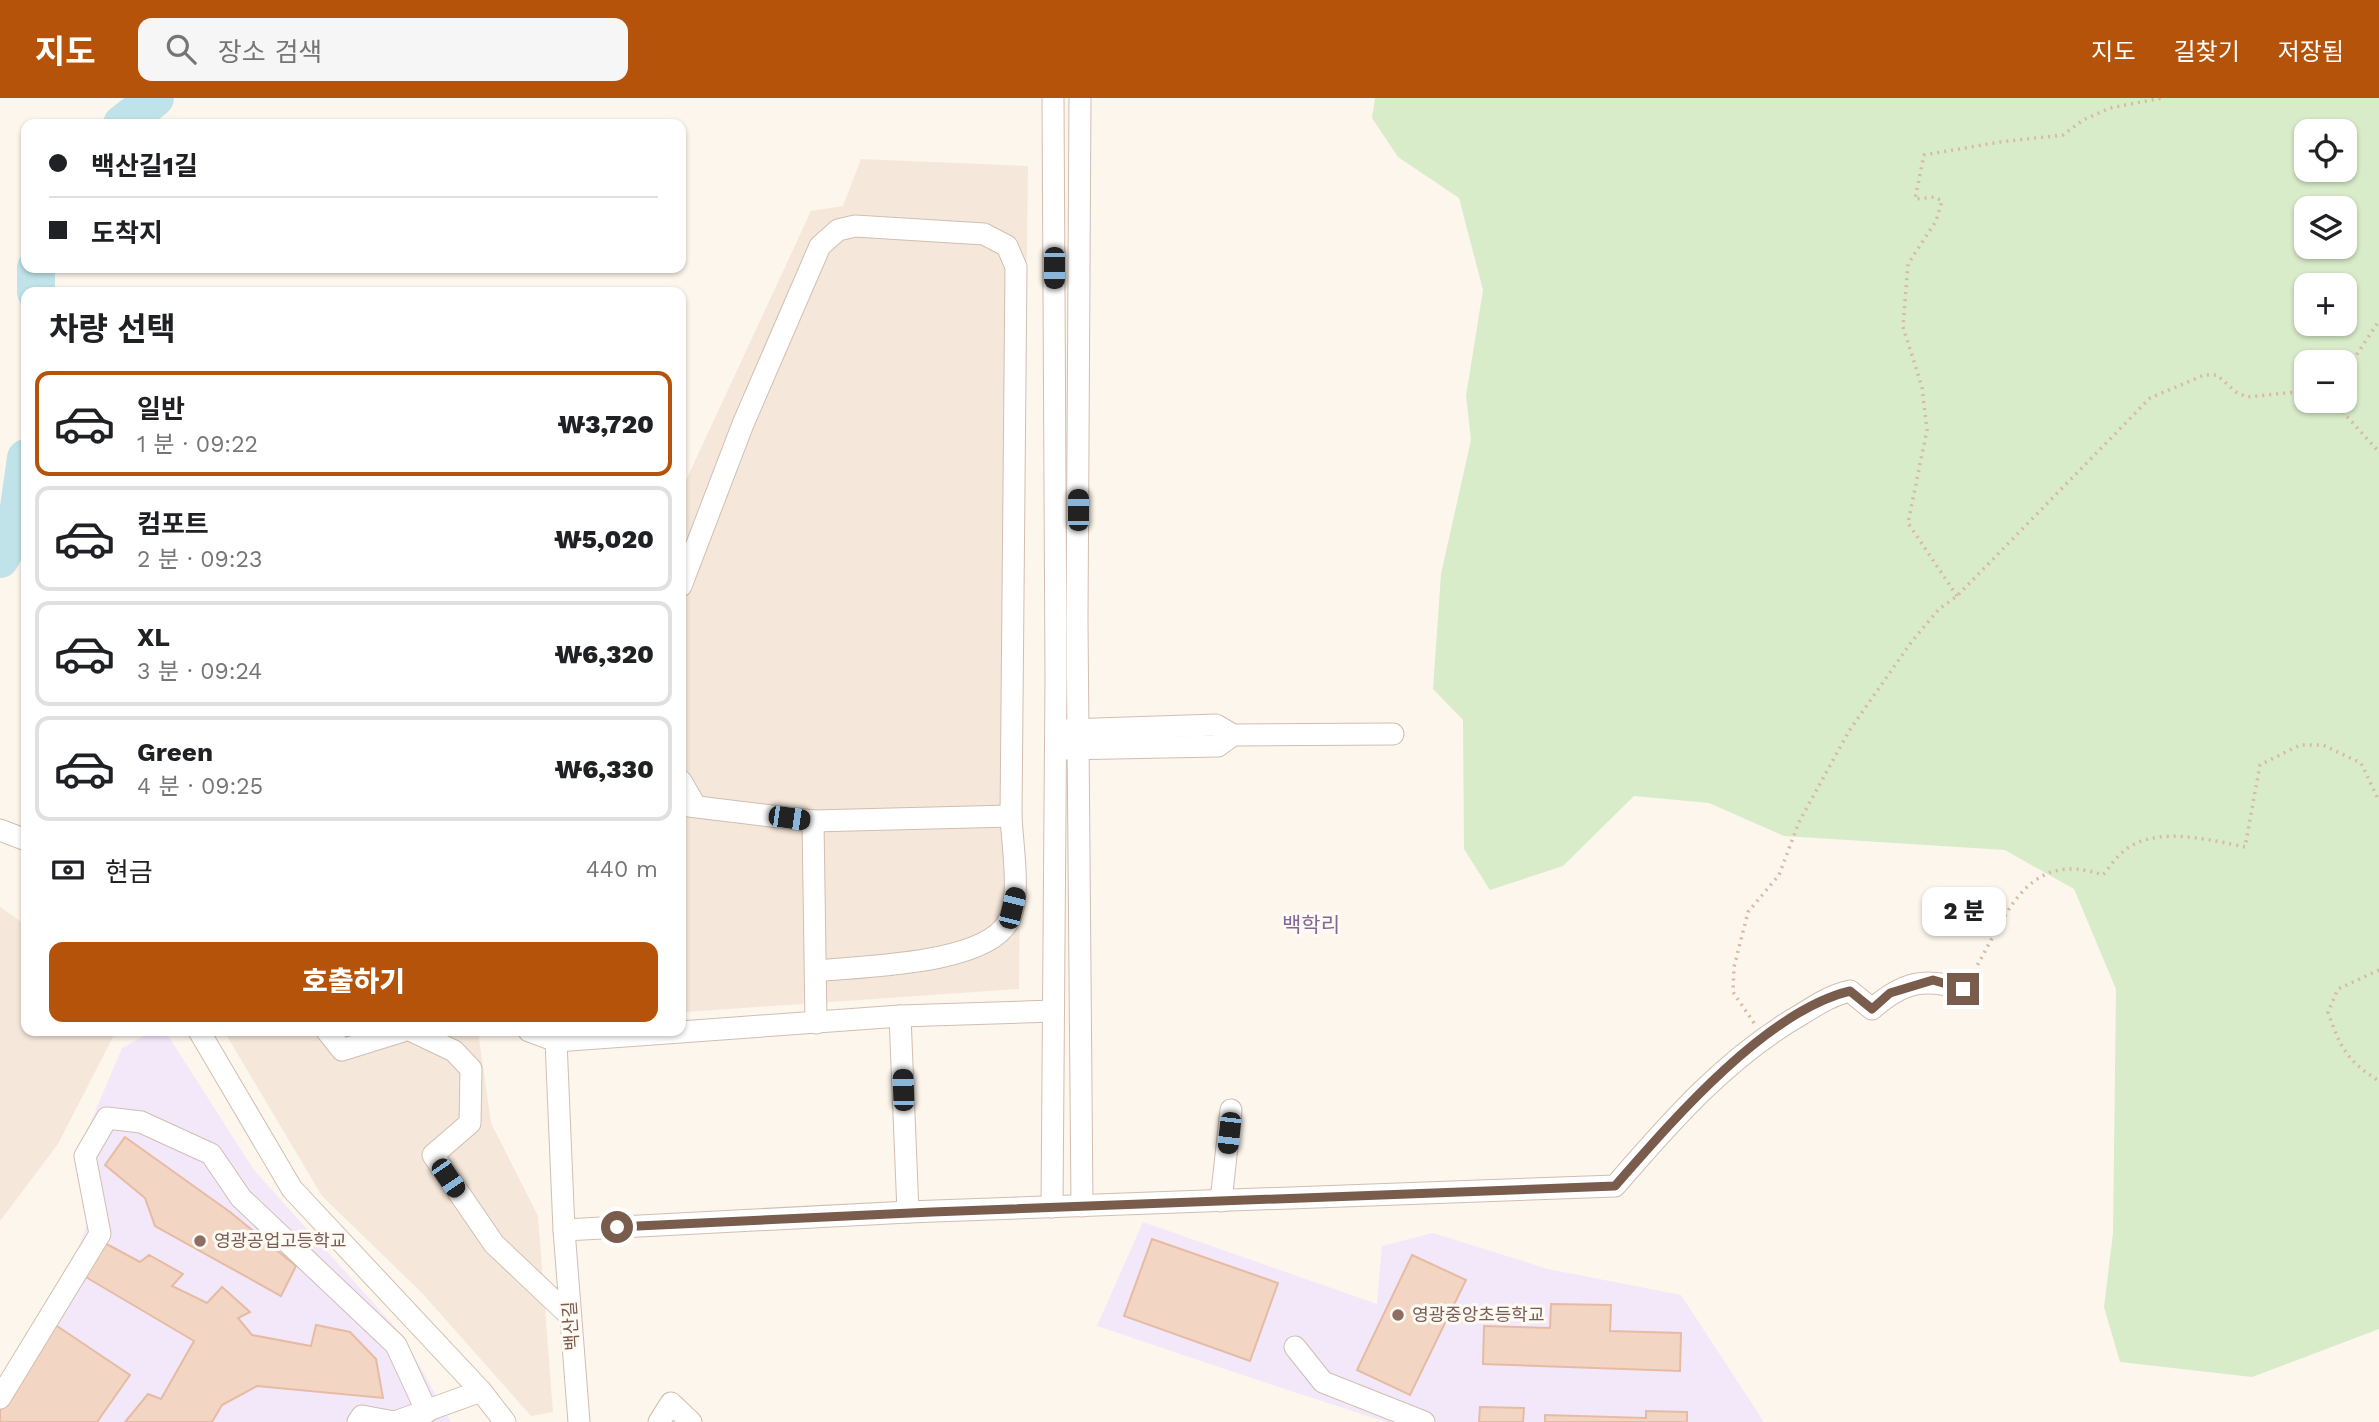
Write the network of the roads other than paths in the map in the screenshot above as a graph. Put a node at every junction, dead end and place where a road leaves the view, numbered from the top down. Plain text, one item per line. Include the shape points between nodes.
1 (1053, 98) edge
2 (1080, 98) edge
3 (686, 573) edge
4 (1393, 734) dead end
5 (1233, 735) junction
6 (1078, 747) junction
7 (1055, 748) junction
8 (688, 805) edge
9 (1011, 816) junction
10 (813, 821) junction
11 (0, 830) edge
12 (21, 838) edge
13 (816, 971) junction
14 (1963, 989) road end
15 (1053, 1011) junction
16 (900, 1016) junction
17 (817, 1023) junction
18 (686, 1032) edge
19 (202, 1036) edge
20 (331, 1036) edge
21 (387, 1036) edge
22 (422, 1036) edge
23 (542, 1036) edge
24 (628, 1036) edge
25 (556, 1041) junction
26 (1231, 1110) dead end
27 (1221, 1201) junction
28 (1082, 1206) junction
29 (1052, 1207) junction
30 (908, 1213) junction
31 (564, 1230) junction
32 (569, 1315) junction
33 (1295, 1347) dead end
34 (481, 1391) junction
35 (0, 1398) edge
36 (427, 1412) junction
37 (358, 1422) edge
38 (394, 1422) edge
39 (505, 1422) edge
40 (579, 1422) edge
41 (659, 1422) edge
42 (691, 1422) edge
43 (1424, 1422) edge

1 - 7 street
2 - 6 street
3 - 9 street via 743,424 820,246 838,230 855,226 984,234 1007,246 1016,267
4 - 5 street
5 - 6 street via 1216,725
5 - 6 street via 1218,746 1203,746 1192,759
6 - 7 street
6 - 7 street
6 - 28 street
7 - 15 street
8 - 10 street
9 - 10 street
9 - 13 street via 1015,892 1008,923 981,945 954,956
10 - 13 street
11 - 12 street
13 - 17 street
14 - 27 street via 1933,980 1890,993 1872,1009 1850,991 1764,1036 1680,1111 1615,1186
15 - 16 street
15 - 29 street
16 - 17 street
16 - 30 street
17 - 18 street
19 - 34 street via 292,1189
20 - 21 street via 342,1050
22 - 32 street via 454,1051 471,1069 470,1123 433,1155 494,1244
23 - 25 street
24 - 25 street
25 - 31 street, 백산길
26 - 27 street
27 - 28 street
28 - 29 street
29 - 30 street
30 - 31 street
31 - 32 street, 백산길
32 - 40 street, 백산길
33 - 43 street via 1323,1382
34 - 36 street
34 - 39 street
35 - 36 street via 100,1234 85,1156 107,1118 141,1122 211,1154 242,1198 396,1345
36 - 38 street
37 - 38 street via 362,1416
41 - 42 street via 671,1403

